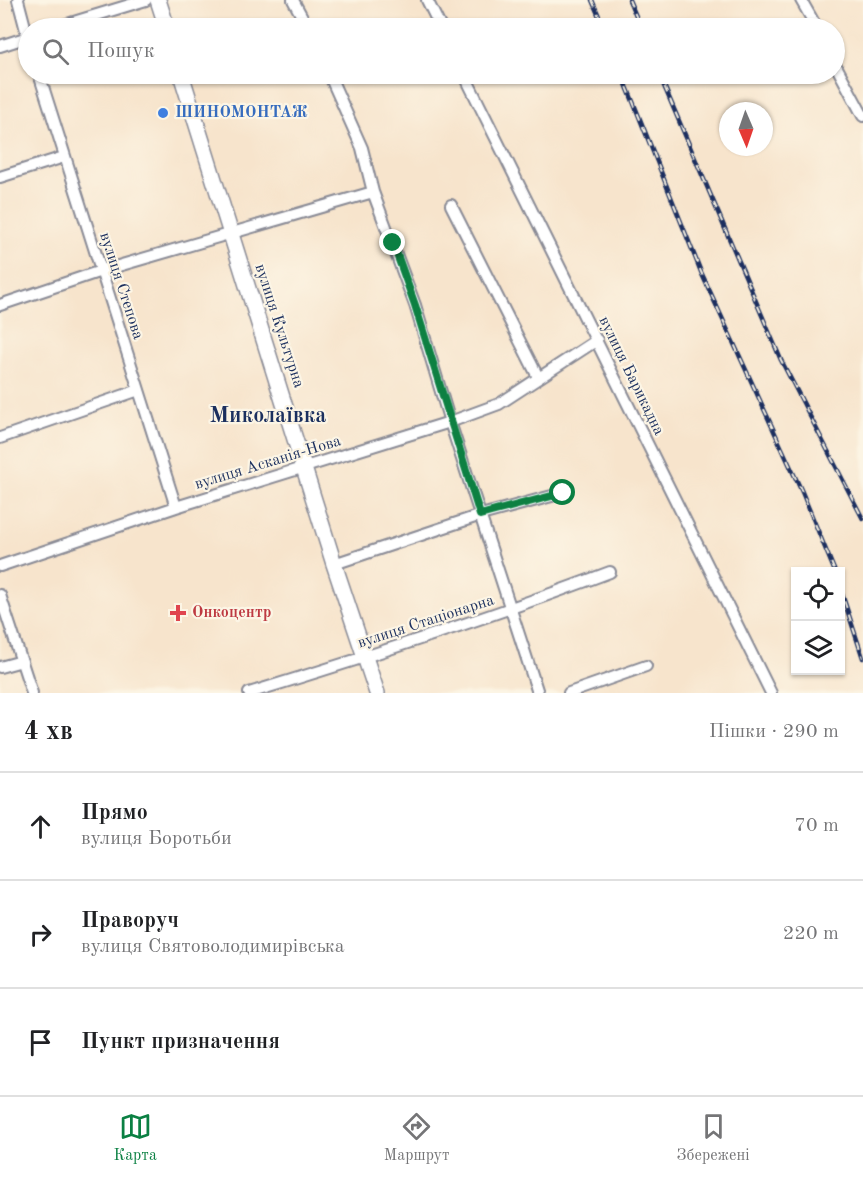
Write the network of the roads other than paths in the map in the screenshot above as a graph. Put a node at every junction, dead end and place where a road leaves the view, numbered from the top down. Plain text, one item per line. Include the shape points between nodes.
1 (18, 0) edge
2 (146, 0) edge
3 (158, 0) edge
4 (293, 0) edge
5 (427, 0) edge
6 (801, 0) edge
7 (23, 18) edge
8 (87, 18) edge
9 (164, 18) edge
10 (303, 18) edge
11 (436, 18) edge
12 (811, 18) edge
13 (18, 40) edge
14 (0, 46) edge
15 (845, 82) edge
16 (42, 84) edge
17 (184, 84) edge
18 (333, 84) edge
19 (469, 84) edge
20 (863, 116) edge
21 (64, 157) junction
22 (0, 177) edge
23 (373, 192) junction
24 (451, 206) dead end
25 (231, 232) junction
26 (101, 271) junction
27 (0, 305) edge
28 (597, 340) junction
29 (538, 377) junction
30 (139, 390) junction
31 (450, 422) junction
32 (0, 438) edge
33 (305, 468) junction
34 (563, 493) dead end
35 (176, 507) junction
36 (480, 515) junction
37 (334, 564) junction
38 (0, 566) edge
39 (610, 572) dead end
40 (0, 595) edge
41 (511, 609) junction
42 (366, 658) junction
43 (22, 662) junction
44 (646, 666) dead end
45 (0, 667) edge
46 (32, 693) edge
47 (249, 693) edge
48 (377, 693) edge
49 (538, 693) edge
50 (569, 693) edge
51 (771, 693) edge

1 - 7 street
2 - 8 street
3 - 9 main road
4 - 10 street
5 - 11 street
6 - 12 street
13 - 14 street
15 - 20 street
16 - 21 street, вулиця Степова
17 - 25 main road, вулиця Культурна
18 - 23 street via 362,148
19 - 28 street, вулиця Барикадна
21 - 22 street
21 - 26 street, вулиця Степова
23 - 25 street
23 - 31 street via 415,305
24 - 29 street
25 - 26 street
25 - 33 main road, вулиця Культурна
26 - 27 street
26 - 30 street, вулиця Степова
28 - 29 street, вулиця Асканія-Нова
28 - 51 street, вулиця Барикадна
29 - 31 street, вулиця Асканія-Нова via 500,404
30 - 32 street
30 - 35 street, вулиця Степова
31 - 33 street, вулиця Асканія-Нова
31 - 36 street
33 - 35 street, вулиця Асканія-Нова
33 - 37 main road, вулиця Культурна
34 - 36 street
35 - 38 street, вулиця Асканія-Нова
36 - 37 street
36 - 41 street
37 - 42 main road, вулиця Культурна
39 - 41 street, вулиця Стаціонарна
40 - 43 street
41 - 42 street, вулиця Стаціонарна
41 - 49 street
42 - 47 street, вулиця Стаціонарна
42 - 48 main road, вулиця Культурна
43 - 45 street
43 - 46 street
44 - 50 street

